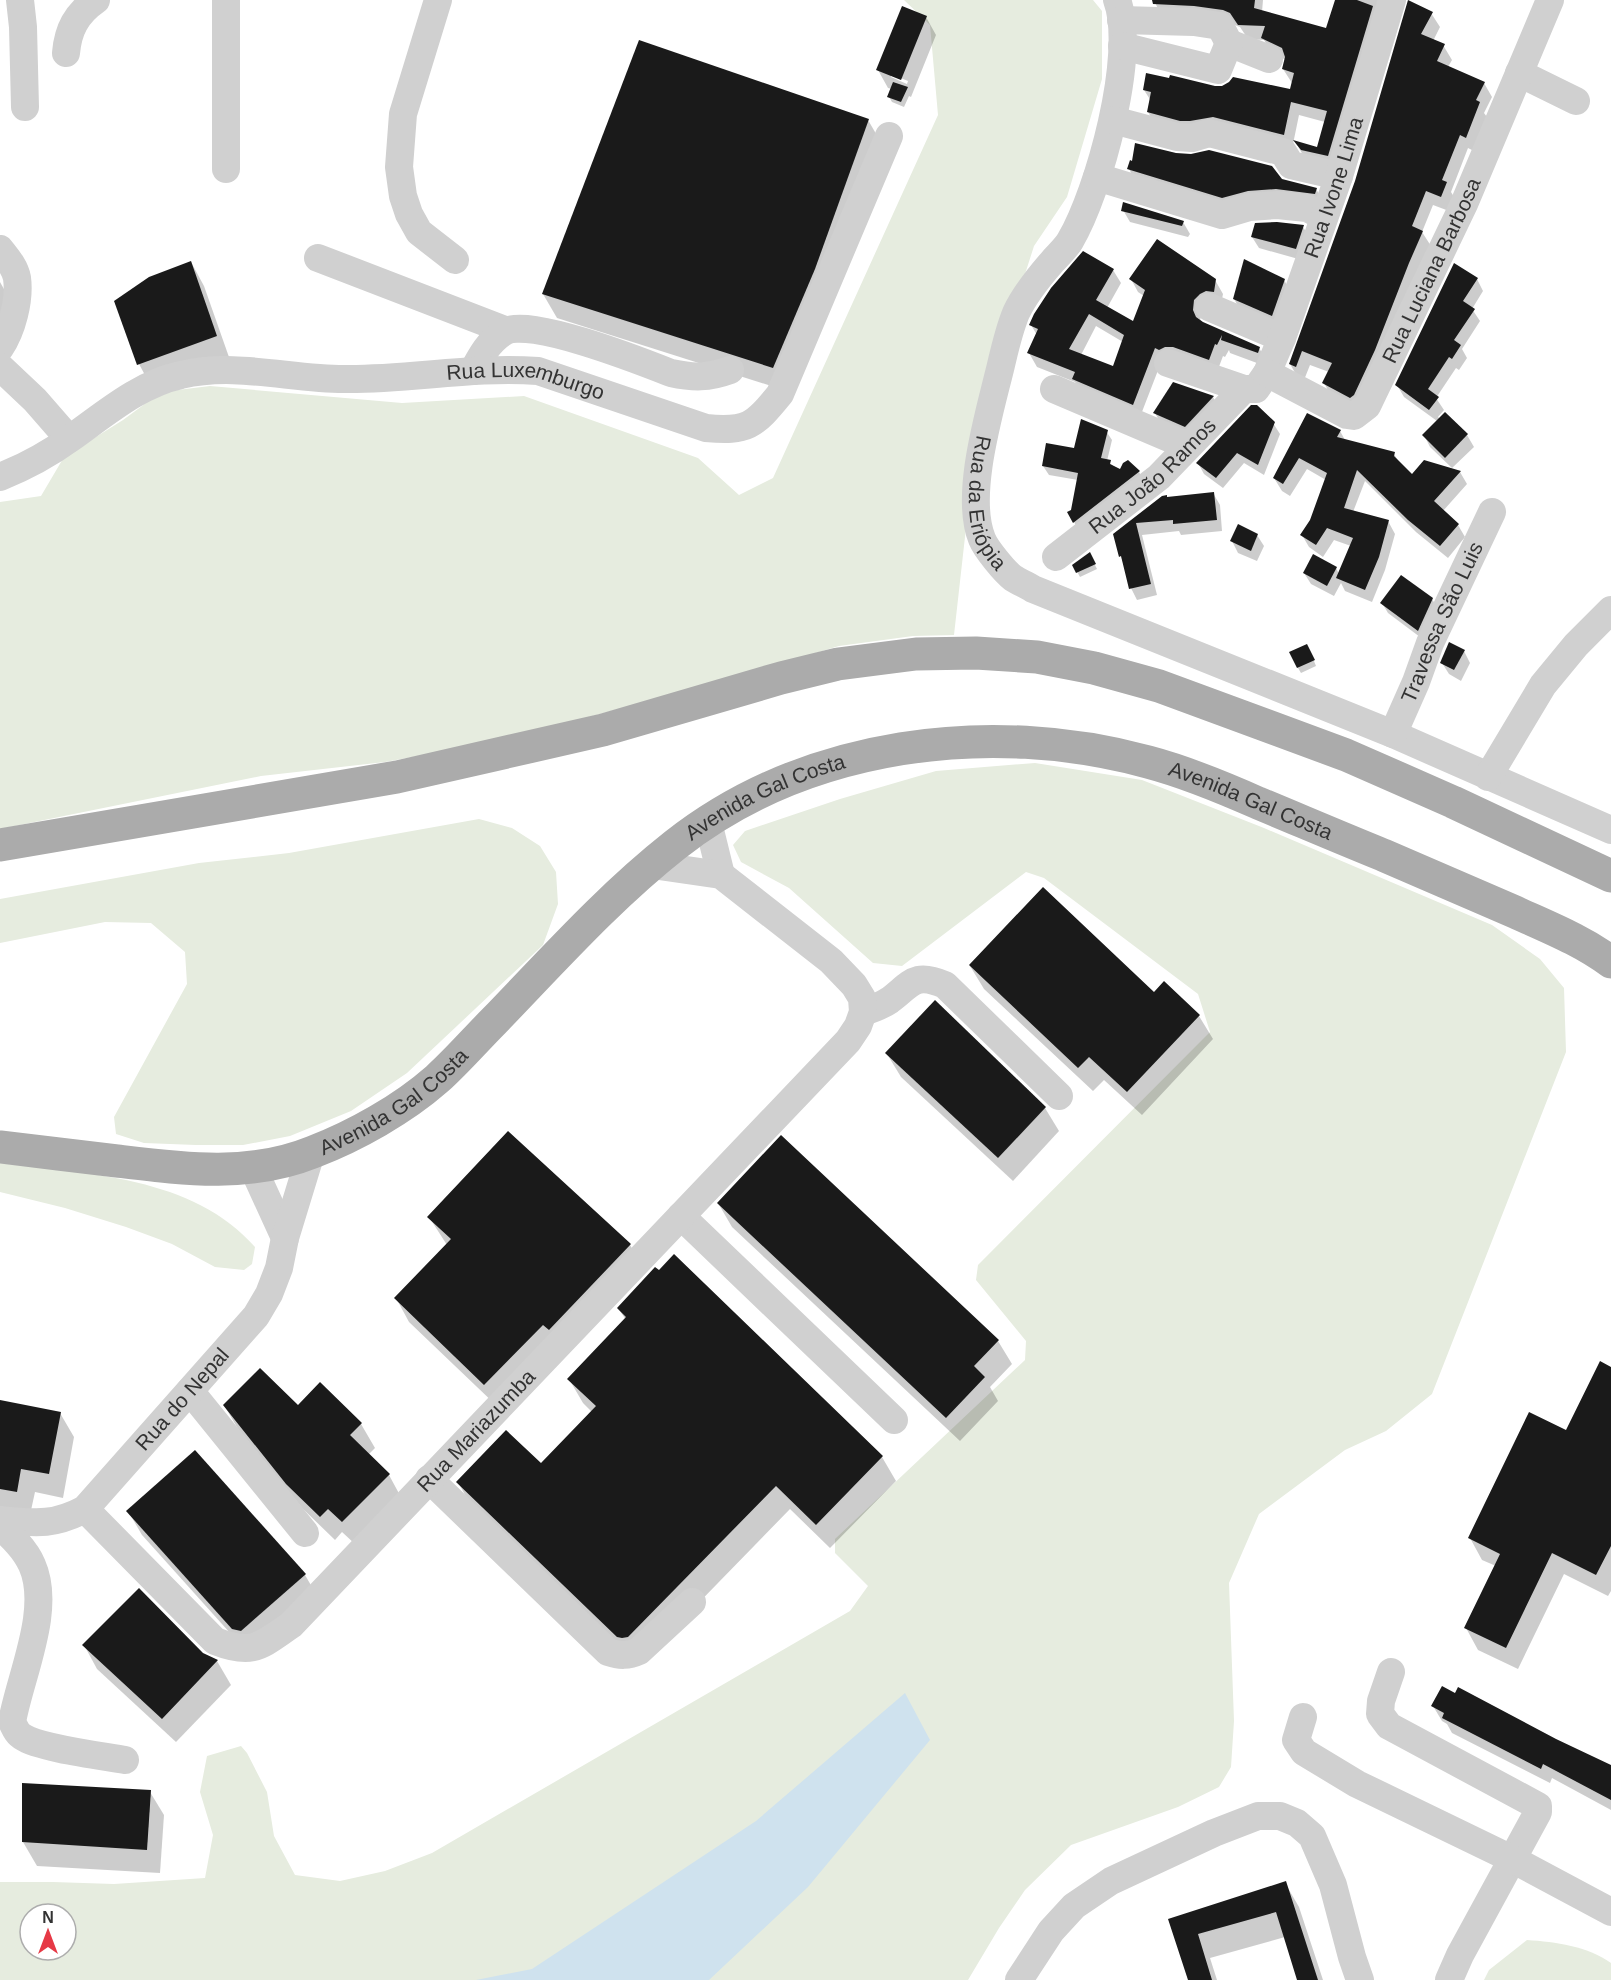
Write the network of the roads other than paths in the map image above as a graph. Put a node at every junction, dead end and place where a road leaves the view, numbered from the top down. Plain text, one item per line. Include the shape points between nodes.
1 (20, 0) edge
2 (96, 0) edge
3 (226, 0) edge
4 (438, 0) edge
5 (1392, 0) edge
6 (1550, 0) edge
7 (1120, 22) edge
8 (1229, 43) junction
9 (66, 53) dead end
10 (1269, 59) dead end
11 (1519, 74) junction
12 (1576, 100) dead end
13 (25, 107) dead end
14 (1113, 120) junction
15 (889, 136) dead end
16 (226, 169) dead end
17 (1339, 176) junction
18 (1097, 177) junction
19 (1324, 217) junction
20 (0, 249) edge
21 (318, 258) dead end
22 (455, 260) dead end
23 (1209, 307) dead end
24 (505, 330) junction
25 (1282, 338) junction
26 (0, 348) edge
27 (1168, 363) dead end
28 (0, 367) edge
29 (730, 370) dead end
30 (473, 371) junction
31 (1267, 373) junction
32 (1054, 389) dead end
33 (1244, 389) junction
34 (69, 439) junction
35 (1188, 446) junction
36 (0, 477) edge
37 (1492, 512) dead end
38 (1056, 557) dead end
39 (1611, 610) edge
40 (1393, 734) junction
41 (1488, 777) junction
42 (708, 822) junction
43 (1611, 830) edge
44 (0, 844) edge
45 (652, 865) junction
46 (721, 875) junction
47 (1611, 876) edge
48 (1603, 954) edge
49 (863, 1012) junction
50 (1059, 1096) dead end
51 (0, 1147) edge
52 (311, 1153) junction
53 (253, 1168) junction
54 (681, 1216) junction
55 (285, 1238) junction
56 (190, 1391) junction
57 (894, 1420) dead end
58 (429, 1479) junction
59 (85, 1509) junction
60 (0, 1520) edge
61 (0, 1526) edge
62 (305, 1533) dead end
63 (692, 1602) dead end
64 (1390, 1672) dead end
65 (1303, 1717) dead end
66 (125, 1760) dead end
67 (1512, 1859) junction
68 (1611, 1912) edge
69 (1019, 1980) edge
70 (1360, 1980) edge
71 (1449, 1980) edge

1 - 13 street
2 - 9 street via 75,20
3 - 16 street
4 - 22 street via 404,114 399,167 409,214 419,232
5 - 17 street, Rua Ivone Lima
6 - 11 street, Rua Luciana Barbosa
7 - 8 street via 1220,26
7 - 8 street via 1218,70
7 - 14 street, Rua da Eriópia
8 - 10 street
11 - 12 street
11 - 31 street, Rua Luciana Barbosa via 1464,204 1367,406 1354,416 1347,415
14 - 17 street via 1177,137 1209,133 1283,152 1291,165
14 - 18 street, Rua da Eriópia
15 - 30 street, Rua Luxemburgo via 780,394 751,425 731,430 706,428 538,371
17 - 19 street, Rua Ivone Lima
18 - 19 street via 1222,214 1249,207 1277,206 1307,208
18 - 40 street, Rua da Eriópia via 1069,243 1032,284 1016,313 1003,352 983,438 977,486 982,540 1012,577
19 - 25 street, Rua Ivone Lima
20 - 26 street via 17,278 13,318
21 - 24 street
23 - 25 street
24 - 29 street via 527,329 585,342 686,376 711,376
24 - 30 street via 484,349
25 - 31 street, Rua Ivone Lima
27 - 33 street
28 - 34 street
30 - 34 street, Rua Luxemburgo via 342,379 219,370 180,375 144,388
31 - 33 street via 1256,389
32 - 35 street
33 - 35 street, Rua João Ramos
34 - 36 street, Rua Luxemburgo via 29,465
35 - 38 street, Rua João Ramos via 1159,477
37 - 40 street, Travessa São Luis via 1430,643
39 - 41 street via 1543,685
40 - 41 street
41 - 43 street
42 - 45 main road, Avenida Gal Costa
42 - 46 street
42 - 48 main road, Avenida Gal Costa via 793,779 847,760 912,746 1036,742 1108,752 1203,780 1458,887
44 - 47 main road via 398,777 603,730 838,664 916,654 976,653 1037,657 1159,686 1346,755
45 - 46 street
45 - 52 main road, Avenida Gal Costa via 437,1079 370,1125
46 - 49 street via 831,961 854,985 862,998
49 - 50 street via 878,1008 908,983 920,979 945,985
49 - 54 street, Rua Mariazumba via 848,1041
51 - 53 main road, Avenida Gal Costa via 176,1168
52 - 53 main road, Avenida Gal Costa
52 - 55 street, Rua do Nepal
53 - 55 street
54 - 57 street
54 - 58 street, Rua Mariazumba
55 - 56 street, Rua do Nepal via 279,1268 256,1316
56 - 59 street, Rua do Nepal
56 - 62 street
58 - 59 street, Rua Mariazumba via 291,1624 263,1645 249,1649 215,1641
58 - 63 street via 608,1652 630,1655 639,1651
59 - 60 street, Rua do Nepal via 68,1518 40,1524
61 - 66 street via 32,1566 37,1590 37,1624 12,1722 16,1731 44,1745
64 - 67 street via 1380,1714 1389,1726 1538,1806
65 - 67 street via 1296,1740 1304,1752 1357,1784
67 - 68 street
67 - 71 street
69 - 70 street via 1051,1931 1074,1906 1111,1881 1258,1816 1280,1816 1297,1823 1312,1836 1333,1885

